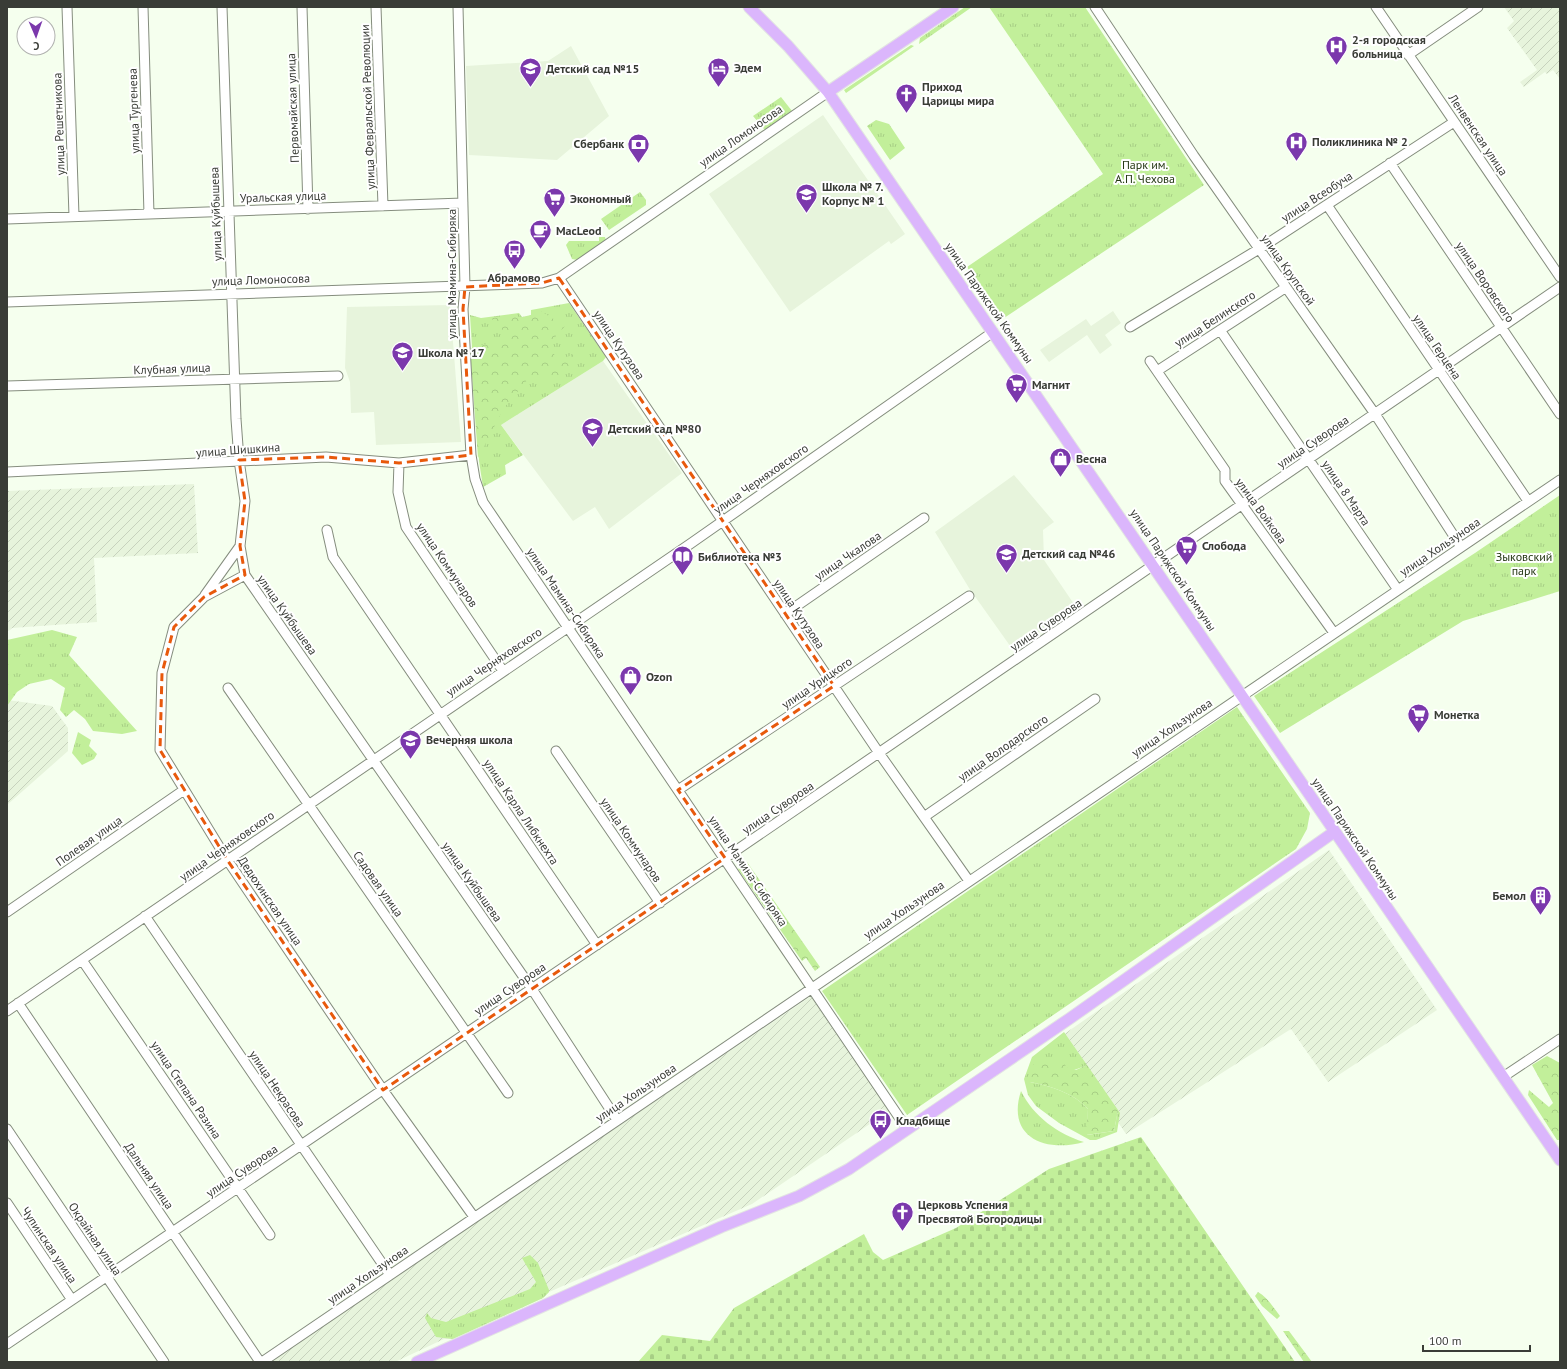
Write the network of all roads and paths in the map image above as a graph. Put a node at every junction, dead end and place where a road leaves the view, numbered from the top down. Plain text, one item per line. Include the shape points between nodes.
1 (67, 7) edge
2 (142, 7) edge
3 (222, 7) edge
4 (302, 7) edge
5 (376, 7) edge
6 (458, 7) edge
7 (749, 7) edge
8 (953, 7) edge
9 (1095, 7) edge
10 (1376, 7) edge
11 (1478, 7) edge
12 (1408, 55) junction
13 (828, 92) junction
14 (1454, 122) junction
15 (1390, 163) junction
16 (463, 203) junction
17 (1328, 204) junction
18 (383, 206) junction
19 (308, 209) junction
20 (227, 211) junction
21 (149, 214) junction
22 (74, 216) junction
23 (7, 219) edge
24 (1259, 249) junction
25 (1560, 277) edge
26 (559, 278) junction
27 (465, 287) junction
28 (1560, 287) edge
29 (1285, 288) junction
30 (230, 294) junction
31 (7, 302) edge
32 (1501, 327) junction
33 (1130, 328) dead end
34 (1220, 330) junction
35 (994, 332) junction
36 (1150, 361) dead end
37 (1438, 370) junction
38 (1157, 371) junction
39 (338, 376) dead end
40 (234, 378) junction
41 (7, 386) edge
42 (1375, 414) junction
43 (1560, 414) edge
44 (471, 455) junction
45 (1308, 459) junction
46 (239, 460) junction
47 (399, 463) junction
48 (7, 472) edge
49 (1560, 480) edge
50 (1528, 501) junction
51 (1242, 505) junction
52 (924, 518) dead end
53 (723, 520) junction
54 (327, 530) dead end
55 (240, 546) junction
56 (1461, 547) junction
57 (1154, 565) junction
58 (245, 575) junction
59 (1398, 590) junction
60 (204, 596) junction
61 (969, 596) dead end
62 (784, 614) junction
63 (568, 627) junction
64 (1334, 633) junction
65 (503, 671) junction
66 (834, 686) junction
67 (228, 688) dead end
68 (1242, 696) junction
69 (1095, 699) dead end
70 (440, 714) junction
71 (556, 750) dead end
72 (879, 753) junction
73 (373, 760) junction
74 (184, 790) junction
75 (678, 790) junction
76 (308, 804) junction
77 (924, 817) junction
78 (1334, 832) junction
79 (725, 858) junction
80 (228, 861) junction
81 (969, 880) junction
82 (660, 902) junction
83 (7, 912) edge
84 (145, 916) junction
85 (597, 945) junction
86 (82, 960) junction
87 (812, 987) junction
88 (532, 989) junction
89 (18, 1003) junction
90 (7, 1011) edge
91 (467, 1033) junction
92 (1560, 1039) edge
93 (1503, 1077) junction
94 (383, 1090) junction
95 (508, 1093) dead end
96 (617, 1120) junction
97 (7, 1129) edge
98 (907, 1129) junction
99 (301, 1145) junction
100 (1560, 1160) edge
101 (238, 1188) junction
102 (7, 1204) edge
103 (474, 1217) junction
104 (172, 1232) junction
105 (270, 1235) dead end
106 (390, 1275) junction
107 (106, 1277) junction
108 (72, 1300) junction
109 (7, 1344) edge
110 (164, 1362) edge
111 (261, 1362) edge
112 (417, 1362) edge

1 - 22 street, улица Решетникова
2 - 21 street, улица Тургенева
3 - 20 street, улица Куйбышева
4 - 19 street, Первомайская улица
5 - 18 street, улица Февральской Революции
6 - 16 street, улица Мамина-Сибиряка
7 - 13 main road, улица Парижской Коммуны via 788,46
8 - 13 main road, улица Ломоносова
9 - 24 street, улица Крупской
10 - 12 street, Ленвенская улица
11 - 12 street
12 - 14 street, Ленвенская улица
13 - 26 street, улица Ломоносова
13 - 35 main road, улица Парижской Коммуны
14 - 15 street, улица Всеобуча
14 - 25 street, Ленвенская улица
15 - 17 street, улица Всеобуча
15 - 32 street, улица Воровского
16 - 18 street, Уральская улица
16 - 27 street, улица Мамина-Сибиряка
17 - 24 street, улица Всеобуча
17 - 37 street, улица Герцена
18 - 19 street, Уральская улица
19 - 20 street, Уральская улица
20 - 21 street, Уральская улица
20 - 30 street, улица Куйбышева
21 - 22 street, Уральская улица
22 - 23 street, Уральская улица
24 - 29 street, улица Крупской
24 - 33 street, улица Всеобуча
26 - 27 street, улица Ломоносова via 542,283
26 - 53 street, улица Кутузова
27 - 30 street, улица Ломоносова
27 - 44 street, улица Мамина-Сибиряка via 462,309
28 - 32 street, улица Суворова
29 - 34 street, улица Белинского
29 - 42 street, улица Крупской
30 - 31 street, улица Ломоносова
30 - 40 street, улица Куйбышева
32 - 37 street, улица Суворова
32 - 43 street, улица Воровского
34 - 38 street, улица Белинского
34 - 45 street, улица 8 Марта
35 - 53 street, улица Черняховского
35 - 57 main road, улица Парижской Коммуны
36 - 38 street, улица Войкова
37 - 42 street, улица Суворова
37 - 50 street, улица Герцена
38 - 51 street, улица Войкова via 1225,470 1225,481
39 - 40 street, Клубная улица
40 - 41 street, Клубная улица
40 - 46 street, улица Куйбышева
42 - 45 street, улица Суворова
42 - 56 street, улица Крупской
44 - 47 street, улица Шишкина
44 - 63 street, улица Мамина-Сибиряка via 483,502
45 - 51 street, улица Суворова
45 - 59 street, улица 8 Марта
46 - 47 street, улица Шишкина via 326,457
46 - 48 street, улица Шишкина via 222,463
46 - 55 street, улица Куйбышева via 245,501
47 - 65 street, улица Коммунаров via 398,492 406,527
49 - 50 street, улица Хользунова
50 - 56 street, улица Хользунова
51 - 57 street, улица Суворова
51 - 64 street, улица Войкова
52 - 62 street, улица Чкалова
53 - 62 street, улица Кутузова
53 - 63 street, улица Черняховского
54 - 70 street, улица Карла Либкнехта via 333,557
55 - 58 street, улица Куйбышева
55 - 60 street
56 - 59 street, улица Хользунова
57 - 68 main road, улица Парижской Коммуны
57 - 72 street, улица Суворова
58 - 60 street, Дедюхинская улица
58 - 73 street, улица Куйбышева
59 - 64 street, улица Хользунова
60 - 74 street, Дедюхинская улица via 174,627 162,673 160,750
61 - 66 street, улица Урицкого
62 - 66 street, улица Кутузова
63 - 65 street, улица Черняховского
63 - 75 street, улица Мамина-Сибиряка
64 - 68 street, улица Хользунова
65 - 70 street, улица Черняховского
66 - 72 street, улица Кутузова
66 - 75 street, улица Урицкого
67 - 76 street, Садовая улица
68 - 78 main road, улица Парижской Коммуны
68 - 81 street, улица Хользунова
69 - 77 street, улица Володарского
70 - 73 street, улица Черняховского
70 - 85 street, улица Карла Либкнехта
71 - 82 street, улица Коммунаров
72 - 77 street, улица Кутузова
72 - 79 street, улица Суворова
73 - 76 street, улица Черняховского
73 - 88 street, улица Куйбышева
74 - 80 street, Дедюхинская улица
74 - 83 street, Полевая улица
75 - 79 street, улица Мамина-Сибиряка
76 - 80 street, улица Черняховского
76 - 91 street, Садовая улица
77 - 81 street, улица Кутузова
78 - 93 main road, улица Парижской Коммуны
78 - 98 main road via 1069,1019
79 - 82 street, улица Суворова
79 - 87 street, улица Мамина-Сибиряка
80 - 84 street, улица Черняховского
80 - 94 street, Дедюхинская улица
81 - 87 street, улица Хользунова
82 - 85 street, улица Суворова
84 - 86 street, улица Черняховского
84 - 99 street, улица Некрасова
85 - 88 street, улица Суворова
86 - 89 street, улица Черняховского
86 - 101 street, улица Степана Разина
87 - 96 street, улица Хользунова
87 - 98 street, улица Мамина-Сибиряка
88 - 91 street, улица Суворова
88 - 96 street, улица Куйбышева
89 - 90 street, улица Черняховского
89 - 104 street, Дальняя улица
91 - 94 street, улица Суворова
91 - 95 street, Садовая улица
92 - 93 street
93 - 100 main road, улица Парижской Коммуны
94 - 99 street, улица Суворова
94 - 103 street, Дедюхинская улица
96 - 103 street, улица Хользунова
97 - 107 street, Окрайная улица
98 - 112 main road via 849,1169 799,1196 721,1227
99 - 101 street, улица Суворова
99 - 106 street, улица Некрасова
101 - 104 street, улица Суворова
101 - 105 street, улица Степана Разина
102 - 108 street, Чупинская улица
103 - 106 street, улица Хользунова
104 - 107 street, улица Суворова
104 - 111 street, Дальняя улица
106 - 111 street, улица Хользунова
107 - 108 street, улица Суворова
107 - 110 street, Окрайная улица
108 - 109 street, улица Суворова

